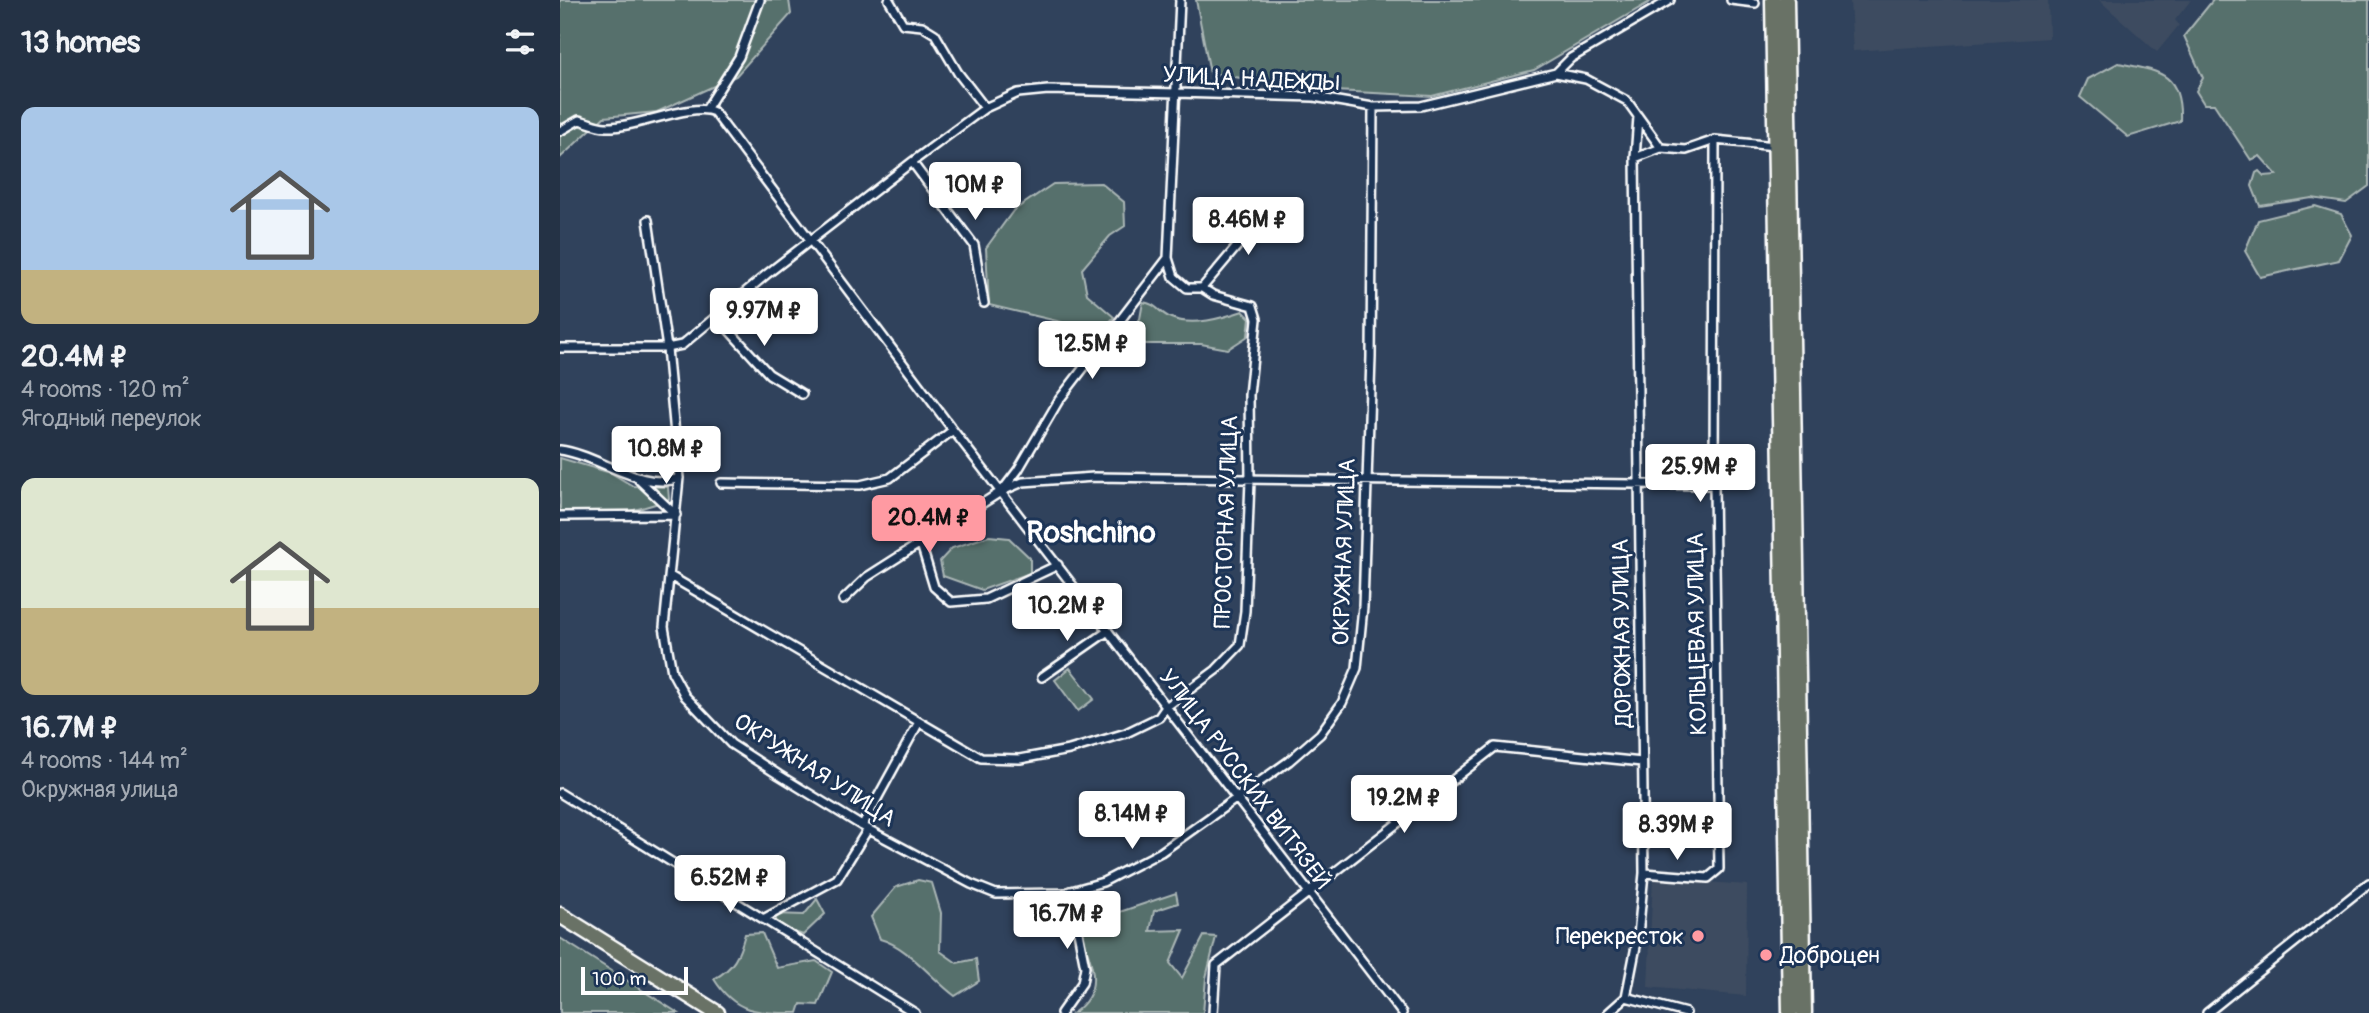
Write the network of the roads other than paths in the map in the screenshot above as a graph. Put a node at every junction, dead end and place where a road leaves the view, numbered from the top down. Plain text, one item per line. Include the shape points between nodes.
1 (760, 0) edge
2 (889, 0) edge
3 (1180, 0) edge
4 (1670, 0) edge
5 (1731, 0) edge
6 (1773, 0) edge
7 (1786, 0) edge
8 (1755, 3) dead end
9 (1556, 73) junction
10 (1177, 93) junction
11 (1373, 107) junction
12 (703, 108) junction
13 (985, 108) junction
14 (1639, 116) junction
15 (560, 131) edge
16 (1715, 140) junction
17 (1775, 146) junction
18 (1661, 148) junction
19 (1635, 158) junction
20 (912, 162) junction
21 (1271, 206) dead end
22 (648, 219) dead end
23 (811, 241) junction
24 (1168, 258) junction
25 (1202, 288) junction
26 (984, 303) dead end
27 (716, 316) junction
28 (560, 348) edge
29 (667, 348) junction
30 (802, 394) dead end
31 (953, 430) junction
32 (560, 450) edge
33 (636, 477) junction
34 (679, 478) junction
35 (1250, 480) junction
36 (1366, 480) junction
37 (721, 483) dead end
38 (1639, 484) junction
39 (1714, 485) junction
40 (1002, 491) junction
41 (676, 515) junction
42 (560, 516) edge
43 (921, 544) junction
44 (1058, 565) junction
45 (670, 576) junction
46 (843, 600) dead end
47 (1108, 631) junction
48 (1042, 677) dead end
49 (1166, 707) junction
50 (919, 722) junction
51 (1643, 762) junction
52 (560, 793) edge
53 (1238, 800) junction
54 (865, 828) junction
55 (1644, 873) junction
56 (2369, 883) edge
57 (1070, 891) junction
58 (1307, 894) junction
59 (560, 915) edge
60 (763, 919) junction
61 (1626, 998) junction
62 (717, 1013) edge
63 (915, 1013) edge
64 (1061, 1013) edge
65 (1213, 1013) edge
66 (1402, 1013) edge
67 (1608, 1013) edge
68 (1686, 1013) edge
69 (1790, 1013) edge
70 (1804, 1013) edge
71 (2207, 1013) edge

1 - 12 street via 739,57
2 - 13 street via 903,24 922,26 935,34
3 - 10 street
4 - 9 street, УЛИЦА НАДЕЖДЫ via 1571,58
5 - 8 street
6 - 17 highway
7 - 70 highway
9 - 11 street, УЛИЦА НАДЕЖДЫ via 1421,106
9 - 14 street, УЛИЦА НАДЕЖДЫ via 1586,79 1627,101
10 - 11 street, УЛИЦА НАДЕЖДЫ via 1314,97
10 - 13 street, УЛИЦА НАДЕЖДЫ via 1048,90 1018,93
10 - 24 street
11 - 36 street, ОКРУЖНАЯ УЛИЦА
12 - 15 street via 606,127 579,120
12 - 23 street, УЛИЦА РУССКИХ ВИТЯЗЕЙ via 714,112
13 - 20 street, УЛИЦА НАДЕЖДЫ
14 - 18 street, УЛИЦА НАДЕЖДЫ
14 - 19 street, ДОРОЖНАЯ УЛИЦА
16 - 17 street
16 - 18 street via 1686,150
16 - 39 street, КОЛЬЦЕВАЯ УЛИЦА
17 - 69 highway
18 - 19 street
19 - 38 street, ДОРОЖНАЯ УЛИЦА
20 - 23 street, УЛИЦА НАДЕЖДЫ
20 - 26 street via 974,245
21 - 25 street
22 - 29 street
23 - 27 street, УЛИЦА НАДЕЖДЫ
23 - 31 street, УЛИЦА РУССКИХ ВИТЯЗЕЙ
24 - 25 street, ПРОСТОРНАЯ УЛИЦА via 1174,277 1187,288
24 - 40 street via 1059,401
25 - 35 street, ПРОСТОРНАЯ УЛИЦА via 1253,306 1257,319 1249,395
27 - 29 street, УЛИЦА НАДЕЖДЫ via 682,345
27 - 30 street via 769,374
28 - 29 street, УЛИЦА НАДЕЖДЫ
29 - 34 street, ОКРУЖНАЯ УЛИЦА
31 - 37 street via 890,478 860,485
31 - 40 street, УЛИЦА РУССКИХ ВИТЯЗЕЙ
32 - 33 street
33 - 34 street via 669,482
33 - 41 street
34 - 41 street, ОКРУЖНАЯ УЛИЦА
35 - 36 street
35 - 40 street via 1094,477 1023,482
35 - 49 street, ПРОСТОРНАЯ УЛИЦА via 1240,645 1216,670
36 - 38 street
36 - 53 street, ОКРУЖНАЯ УЛИЦА via 1357,668 1342,703 1320,734
38 - 39 street
38 - 51 street, ДОРОЖНАЯ УЛИЦА
39 - 55 street, КОЛЬЦЕВАЯ УЛИЦА via 1719,869 1708,878
40 - 43 street
40 - 44 street, УЛИЦА РУССКИХ ВИТЯЗЕЙ
41 - 42 street
41 - 45 street, ОКРУЖНАЯ УЛИЦА
43 - 44 street via 934,587 951,602 986,599
43 - 46 street via 867,577
44 - 47 street, УЛИЦА РУССКИХ ВИТЯЗЕЙ
45 - 50 street, ПРОСТОРНАЯ УЛИЦА
45 - 54 street, ОКРУЖНАЯ УЛИЦА via 664,627 667,651 685,696 731,744
47 - 48 street
47 - 49 street, УЛИЦА РУССКИХ ВИТЯЗЕЙ
49 - 50 street, ПРОСТОРНАЯ УЛИЦА via 1159,717 1126,733 1020,759 981,758
49 - 53 street, УЛИЦА РУССКИХ ВИТЯЗЕЙ
50 - 54 street
51 - 55 street, ДОРОЖНАЯ УЛИЦА
51 - 58 street via 1494,747
52 - 60 street
53 - 57 street, ОКРУЖНАЯ УЛИЦА via 1161,852 1103,882
53 - 58 street, УЛИЦА РУССКИХ ВИТЯЗЕЙ
54 - 57 street, ОКРУЖНАЯ УЛИЦА via 996,894
54 - 60 street via 837,879
55 - 61 street, ДОРОЖНАЯ УЛИЦА
56 - 71 street
57 - 64 street via 1085,967 1082,983
58 - 65 street via 1216,965
58 - 66 street, УЛИЦА РУССКИХ ВИТЯЗЕЙ
59 - 62 highway
60 - 63 street
61 - 67 street
61 - 68 street

